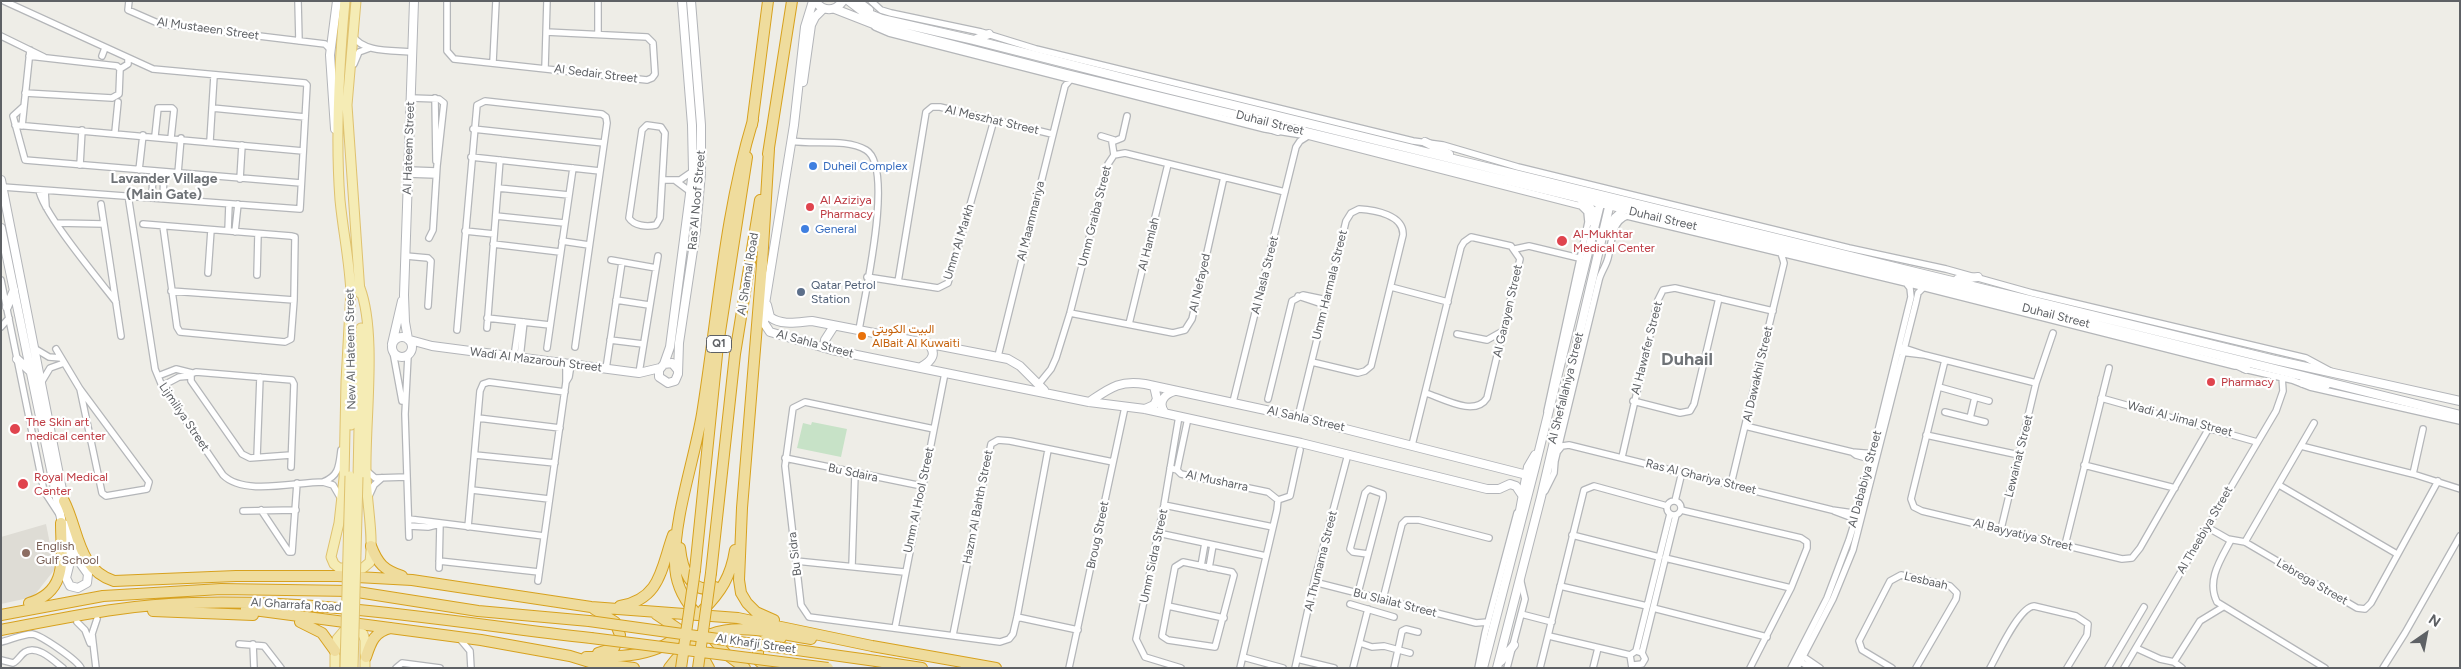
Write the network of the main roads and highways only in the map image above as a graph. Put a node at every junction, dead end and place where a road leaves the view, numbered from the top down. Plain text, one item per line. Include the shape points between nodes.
1 (345, 1) edge
2 (356, 1) edge
3 (768, 1) edge
4 (792, 1) edge
5 (752, 120) junction
6 (769, 149) junction
7 (355, 289) junction
8 (354, 476) junction
9 (64, 501) road end
10 (742, 508) junction
11 (60, 519) road end
12 (679, 522) junction
13 (370, 546) junction
14 (732, 567) junction
15 (236, 576) junction
16 (412, 580) junction
17 (145, 592) junction
18 (192, 603) junction
19 (591, 607) junction
20 (650, 611) junction
21 (2, 614) edge
22 (697, 616) junction
23 (589, 621) joint
24 (300, 622) junction
25 (379, 625) junction
26 (23, 626) junction
27 (394, 627) junction
28 (1, 630) edge
29 (684, 632) junction
30 (708, 634) junction
31 (591, 638) joint
32 (799, 638) junction
33 (695, 642) junction
34 (872, 646) junction
35 (335, 651) junction
36 (570, 656) junction
37 (366, 662) edge
38 (594, 663) junction
39 (335, 668) edge
40 (345, 668) edge
41 (353, 668) edge
42 (609, 668) edge
43 (634, 668) edge
44 (669, 668) edge
45 (681, 668) edge
46 (698, 668) edge
47 (708, 668) edge
48 (745, 668) edge
49 (767, 668) edge
50 (828, 668) edge
51 (922, 668) edge
52 (996, 668) edge

1 - 7 main road, New Al Hateem Street via 337,107 338,147 340,199
2 - 7 main road, New Al Hateem Street via 347,105
3 - 5 highway, Al Shamal Road / Q1
4 - 6 highway, Al Shamal Road / Q1
5 - 12 highway via 728,222 704,404
5 - 45 highway, Al Shamal Road / Q1, bridge via 718,345 695,570
6 - 10 highway
6 - 46 highway, Al Shamal Road / Q1, bridge via 735,354
7 - 8 main road, New Al Hateem Street
7 - 13 main road via 365,308 368,353 366,470
7 - 13 main road via 342,504 332,554 334,564 339,568 366,568 370,562
8 - 40 main road, New Al Hateem Street, bridge
8 - 41 main road, New Al Hateem Street, bridge
9 - 15 highway via 81,550 96,571 108,579 120,582
10 - 14 highway
10 - 34 highway via 739,580 747,603 756,612 773,620
11 - 21 highway via 60,568 56,586 46,597
12 - 14 highway via 682,560 695,586 706,589 717,586
12 - 19 highway via 651,591 629,604
12 - 22 highway via 675,558 677,580 683,597
13 - 16 highway via 383,568
14 - 22 highway via 722,589
15 - 16 highway
15 - 17 highway
16 - 19 highway
17 - 21 highway, Al Gharrafa Road via 79,599
17 - 23 highway, Al Gharrafa Road via 221,589 351,591 478,611
18 - 25 highway
18 - 26 highway, Al Gharrafa Road via 131,607
18 - 31 highway, Al Gharrafa Road via 336,606
19 - 20 highway
19 - 36 highway via 615,622 619,628 618,642 608,651
20 - 22 highway
20 - 29 highway
22 - 29 highway
22 - 30 highway
22 - 34 highway via 749,620
23 - 51 highway, Al Khafji Street, bridge
24 - 25 highway via 370,629
24 - 26 highway via 237,614 141,611 77,622
24 - 35 highway via 322,633
25 - 27 highway
26 - 28 highway, Al Gharrafa Road
27 - 36 highway
27 - 37 highway via 374,637
29 - 33 highway
29 - 36 highway via 661,647 639,654
30 - 32 highway via 739,628
30 - 33 highway
30 - 48 highway via 726,654
31 - 50 highway, Al Khafji Street, bridge
32 - 34 highway
32 - 49 highway via 769,638 760,643 757,657
33 - 44 highway
33 - 47 highway
34 - 52 highway
35 - 37 main road via 340,635 356,630 363,634 365,640
35 - 39 main road
36 - 38 highway
38 - 42 highway
38 - 43 highway

